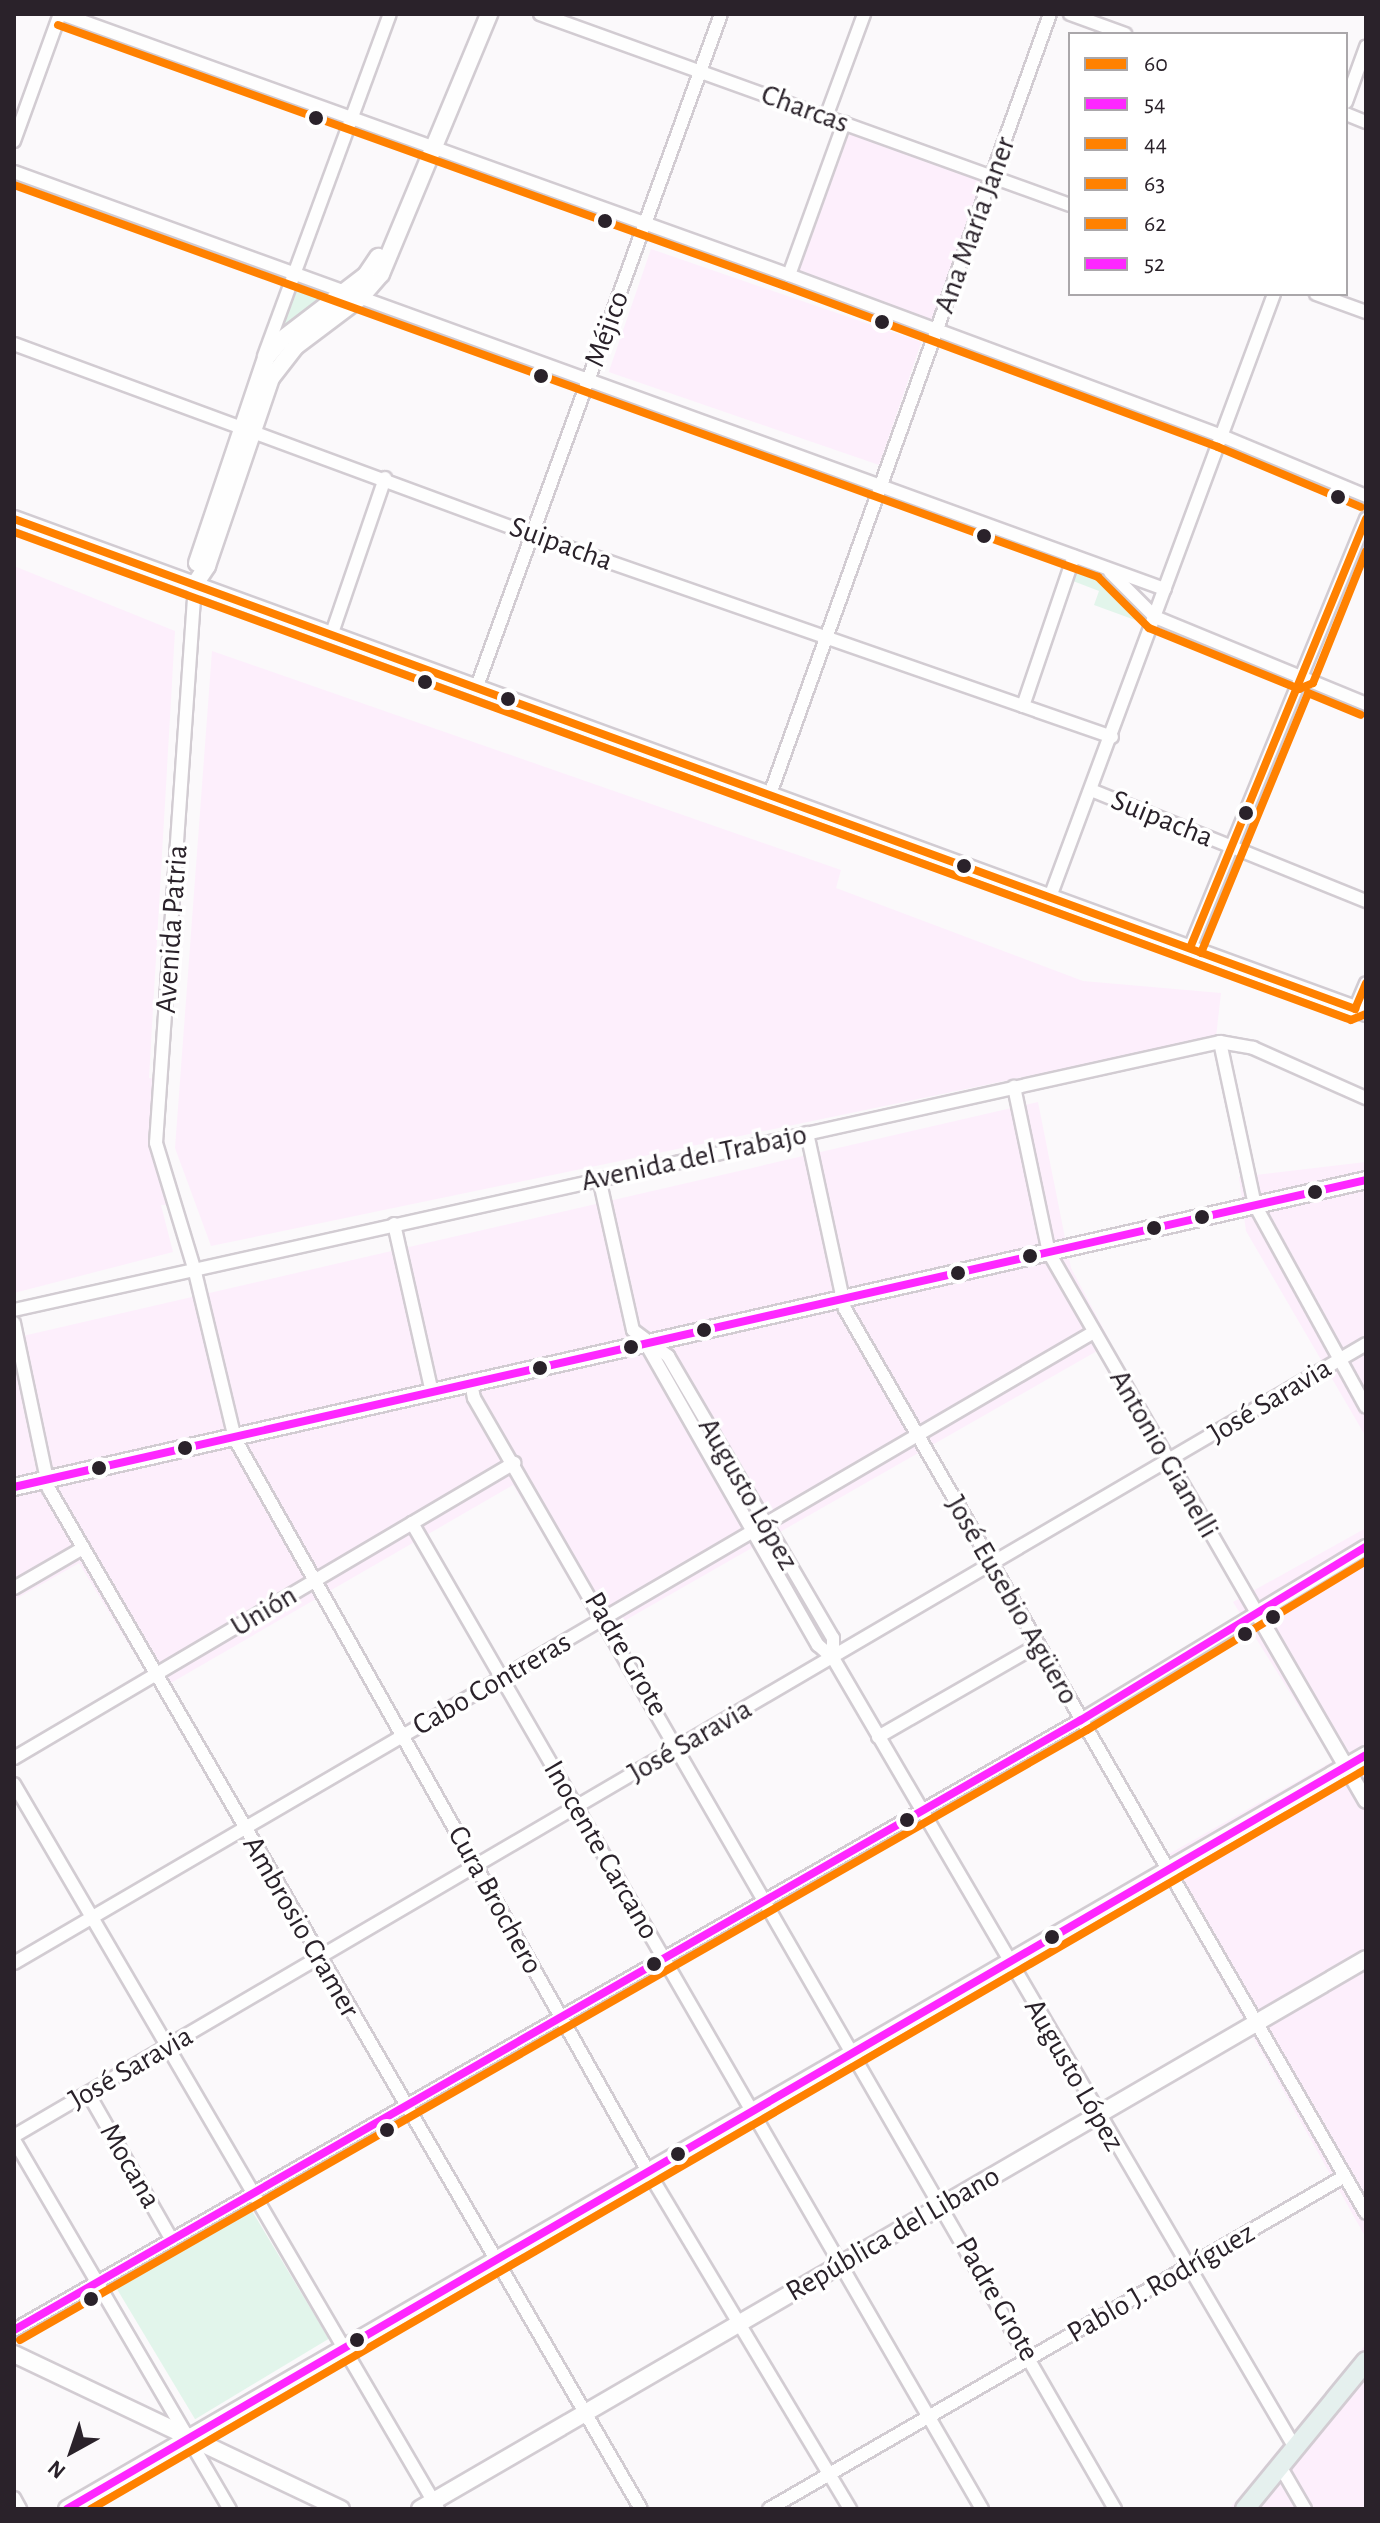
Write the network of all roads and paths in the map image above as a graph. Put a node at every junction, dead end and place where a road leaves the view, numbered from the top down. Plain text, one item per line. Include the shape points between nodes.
1 (61, 14) edge
2 (390, 14) edge
3 (478, 14) edge
4 (489, 14) edge
5 (540, 14) edge
6 (721, 14) edge
7 (864, 14) edge
8 (1050, 14) edge
9 (1070, 14) edge
10 (1120, 32) edge
11 (1366, 47) edge
12 (701, 72) junction
13 (1348, 96) edge
14 (826, 117) junction
15 (353, 119) junction
16 (844, 123) junction
17 (14, 141) edge
18 (428, 146) junction
19 (14, 172) edge
20 (992, 177) junction
21 (1068, 204) edge
22 (645, 223) junction
23 (294, 272) junction
24 (789, 275) junction
25 (353, 295) junction
26 (1273, 296) edge
27 (1322, 296) edge
28 (1366, 312) edge
29 (936, 330) junction
30 (285, 336) junction
31 (14, 344) edge
32 (588, 381) junction
33 (248, 427) junction
34 (1222, 436) junction
35 (385, 478) junction
36 (881, 486) junction
37 (1366, 496) edge
38 (14, 519) edge
39 (1366, 519) edge
40 (532, 535) junction
41 (1074, 556) junction
42 (1105, 567) junction
43 (195, 584) junction
44 (1165, 589) junction
45 (1155, 617) junction
46 (331, 636) junction
47 (827, 636) junction
48 (1302, 677) junction
49 (476, 689) junction
50 (1366, 704) edge
51 (1023, 706) junction
52 (1112, 737) junction
53 (1091, 790) junction
54 (769, 797) junction
55 (1232, 847) junction
56 (1050, 897) junction
57 (1366, 901) edge
58 (1190, 948) junction
59 (1366, 983) edge
60 (1360, 1011) edge
61 (1220, 1042) junction
62 (1014, 1087) junction
63 (1366, 1098) edge
64 (807, 1133) junction
65 (599, 1178) junction
66 (1366, 1180) edge
67 (1255, 1205) junction
68 (394, 1224) junction
69 (1049, 1253) junction
70 (194, 1268) junction
71 (841, 1299) junction
72 (14, 1310) edge
73 (14, 1323) edge
74 (1094, 1332) junction
75 (645, 1342) junction
76 (1366, 1344) edge
77 (1339, 1360) junction
78 (471, 1383) junction
79 (432, 1392) junction
80 (1366, 1407) edge
81 (917, 1435) junction
82 (235, 1439) junction
83 (1169, 1461) junction
84 (514, 1463) junction
85 (47, 1480) junction
86 (14, 1487) edge
87 (412, 1523) junction
88 (760, 1528) junction
89 (1366, 1547) edge
90 (83, 1548) junction
91 (992, 1565) junction
92 (316, 1580) junction
93 (14, 1588) edge
94 (1257, 1613) junction
95 (605, 1618) junction
96 (1038, 1645) junction
97 (833, 1658) junction
98 (154, 1676) junction
99 (502, 1678) junction
100 (1081, 1720) junction
101 (403, 1736) junction
102 (878, 1737) junction
103 (680, 1747) junction
104 (1366, 1755) edge
105 (14, 1758) edge
106 (1346, 1767) junction
107 (14, 1784) edge
108 (1366, 1801) edge
109 (577, 1807) junction
110 (921, 1811) junction
111 (244, 1829) junction
112 (476, 1866) junction
113 (1169, 1871) junction
114 (767, 1899) junction
115 (92, 1918) junction
116 (319, 1958) junction
117 (664, 1958) junction
118 (1366, 1959) edge
119 (14, 1963) edge
120 (1009, 1964) junction
121 (561, 2017) junction
122 (1257, 2023) junction
123 (168, 2047) junction
124 (856, 2053) junction
125 (88, 2093) junction
126 (405, 2106) junction
127 (753, 2113) junction
128 (1097, 2116) junction
129 (14, 2138) edge
130 (649, 2173) junction
131 (1345, 2176) junction
132 (253, 2193) junction
133 (943, 2205) junction
134 (1366, 2213) edge
135 (172, 2240) junction
136 (496, 2261) junction
137 (841, 2264) junction
138 (1186, 2268) junction
139 (97, 2283) junction
140 (741, 2323) junction
141 (14, 2330) edge
142 (345, 2349) junction
143 (14, 2354) edge
144 (1031, 2358) junction
145 (1366, 2361) edge
146 (585, 2413) junction
147 (929, 2417) junction
148 (189, 2439) junction
149 (1295, 2448) junction
150 (1280, 2466) junction
151 (830, 2474) junction
152 (14, 2498) edge
153 (431, 2506) edge
154 (20, 2509) edge
155 (67, 2509) edge
156 (230, 2509) edge
157 (341, 2509) edge
158 (641, 2509) edge
159 (769, 2509) edge
160 (850, 2509) edge
161 (982, 2509) edge
162 (1115, 2509) edge
163 (1245, 2509) edge
164 (1305, 2509) edge

1 - 15 street
1 - 17 street
2 - 15 street
3 - 18 main road, Avenida Patria
4 - 18 main road, Avenida Patria
5 - 12 street, Charcas
6 - 12 street, Méjico
7 - 14 street
8 - 20 street, Ana María Janer
9 - 10 street
11 - 13 street
12 - 14 street, Charcas
12 - 22 street, Méjico
14 - 16 street, Charcas
15 - 18 street
15 - 23 street
16 - 20 street, Charcas
16 - 24 street
18 - 22 street
18 - 25 main road, Avenida Patria via 381,274
19 - 23 street
20 - 21 street, Charcas
20 - 29 street, Ana María Janer
22 - 24 street
22 - 32 street, Méjico
23 - 25 street
23 - 30 street
24 - 29 street
25 - 30 main road, Avenida Patria
25 - 32 street
26 - 34 street
27 - 28 street
29 - 34 street
29 - 36 street, Ana María Janer
30 - 33 main road, Avenida Patria
30 - 33 main road, Avenida Patria via 258,374
31 - 33 street, Suipacha
32 - 36 street
32 - 40 street, Méjico
33 - 35 street, Suipacha
33 - 43 main road, Avenida Patria via 197,561
34 - 37 street
34 - 44 street
35 - 40 street, Suipacha
35 - 46 street
36 - 41 street
36 - 47 street, Ana María Janer
38 - 43 main road
39 - 48 street
40 - 47 street, Suipacha
40 - 49 street, Méjico
41 - 42 street
41 - 51 street
42 - 44 street
42 - 45 street
43 - 46 main road
43 - 70 street, Avenida Patria via 156,1136
44 - 45 street
45 - 48 street
45 - 52 street
46 - 49 main road
47 - 51 street, Suipacha
47 - 54 street, Ana María Janer
48 - 50 street
48 - 55 street
49 - 54 main road
51 - 52 street, Suipacha
52 - 53 street
53 - 55 street, Suipacha
53 - 56 street
54 - 56 main road
55 - 57 street, Suipacha
55 - 58 street
56 - 58 main road
58 - 60 main road
59 - 60 street
61 - 62 street, Avenida del Trabajo
61 - 63 street, Avenida del Trabajo via 1253,1048
61 - 67 street
62 - 64 street, Avenida del Trabajo
62 - 69 street, Antonio Gianelli
64 - 65 street, Avenida del Trabajo
64 - 71 street, José Eusebio Agüero
65 - 68 street, Avenida del Trabajo
65 - 75 street, Augusto López via 633,1330
66 - 67 main road
67 - 69 main road
67 - 77 street
68 - 70 street, Avenida del Trabajo
68 - 79 street
69 - 71 main road
69 - 74 street, Antonio Gianelli
70 - 72 street, Avenida del Trabajo
70 - 82 street, Cura Brochero
71 - 75 main road
71 - 81 street, José Eusebio Agüero
73 - 85 street, Ambrosio Cramer
74 - 81 street, Cabo Contreras
74 - 83 street, Antonio Gianelli
75 - 78 main road
75 - 88 street, Augusto López via 668,1356
76 - 77 street, José Saravia
77 - 80 street
77 - 83 street, José Saravia
78 - 79 main road
78 - 84 street, Padre Grote via 474,1398
79 - 82 main road
81 - 88 street, Cabo Contreras
81 - 91 street, José Eusebio Agüero
82 - 85 main road
82 - 92 street, Cura Brochero
83 - 91 street, José Saravia
83 - 94 street, Antonio Gianelli
84 - 87 street, Unión
84 - 95 street, Padre Grote
85 - 86 main road
85 - 90 street, Ambrosio Cramer
87 - 92 street, Unión
87 - 99 street, Inocente Carcano
88 - 95 street, Cabo Contreras
88 - 97 street, Augusto López via 833,1638
89 - 94 street
90 - 93 street
90 - 98 street, Ambrosio Cramer
91 - 96 street, José Eusebio Agüero
91 - 97 street, José Saravia
92 - 98 street, Unión
92 - 101 street, Cura Brochero
94 - 100 street
94 - 106 street, Antonio Gianelli
95 - 99 street, Cabo Contreras
95 - 103 street, Padre Grote
96 - 100 street, José Eusebio Agüero
96 - 102 street
97 - 102 street, Augusto López
97 - 103 street, José Saravia
98 - 105 street, Unión
98 - 111 street, Ambrosio Cramer
99 - 101 street, Cabo Contreras
99 - 109 street, Inocente Carcano
100 - 110 street
100 - 113 street, José Eusebio Agüero
101 - 111 street, Cabo Contreras
101 - 112 street, Cura Brochero
102 - 110 street, Augusto López
103 - 109 street, José Saravia
103 - 114 street, Padre Grote
104 - 106 main road
106 - 108 street, Antonio Gianelli
106 - 113 main road
107 - 115 street
109 - 112 street, José Saravia
109 - 117 street, Inocente Carcano
110 - 114 street
110 - 120 street, Augusto López
111 - 115 street, Cabo Contreras
111 - 116 street, Ambrosio Cramer
112 - 116 street, José Saravia
112 - 121 street, Cura Brochero
113 - 120 main road
113 - 122 street, José Eusebio Agüero
114 - 117 street
114 - 124 street, Padre Grote
115 - 119 street, Cabo Contreras
115 - 123 street
116 - 123 street, José Saravia
116 - 126 street, Ambrosio Cramer
117 - 121 street
117 - 127 street, Inocente Carcano
118 - 122 main road, República del Libano
120 - 124 main road
120 - 128 street, Augusto López
121 - 126 street
121 - 130 street, Cura Brochero
122 - 128 main road, República del Libano
122 - 131 street, José Eusebio Agüero
123 - 125 street, José Saravia
123 - 132 street
124 - 127 main road
124 - 133 street, Padre Grote
125 - 129 street, José Saravia
125 - 135 street, Mocana
126 - 132 street
126 - 136 street, Ambrosio Cramer
127 - 130 main road
127 - 137 street, Inocente Carcano
128 - 133 main road, República del Libano
128 - 138 street, Augusto López
129 - 139 street
130 - 136 main road
130 - 140 street, Cura Brochero
131 - 134 street, José Eusebio Agüero
131 - 138 street, Pablo J. Rodríguez
132 - 135 street
132 - 142 street
133 - 137 main road, República del Libano
133 - 144 street, Padre Grote
135 - 139 street
136 - 142 main road
136 - 146 street, Ambrosio Cramer
137 - 140 main road, República del Libano
137 - 147 street, Inocente Carcano
138 - 144 street, Pablo J. Rodríguez
138 - 149 street, Augusto López
139 - 141 street
139 - 148 street
140 - 146 main road, República del Libano
140 - 151 street, Cura Brochero
142 - 148 main road
142 - 153 street
143 - 148 main road
144 - 147 street, Pablo J. Rodríguez
144 - 162 street, Padre Grote
145 - 149 main road
146 - 153 main road, República del Libano
146 - 158 street, Ambrosio Cramer
147 - 151 street, Pablo J. Rodríguez
147 - 161 street, Inocente Carcano
148 - 155 main road
148 - 156 street
148 - 157 main road
149 - 150 main road
150 - 163 main road
150 - 164 street
151 - 159 street, Pablo J. Rodríguez
151 - 160 street, Cura Brochero
152 - 154 street

